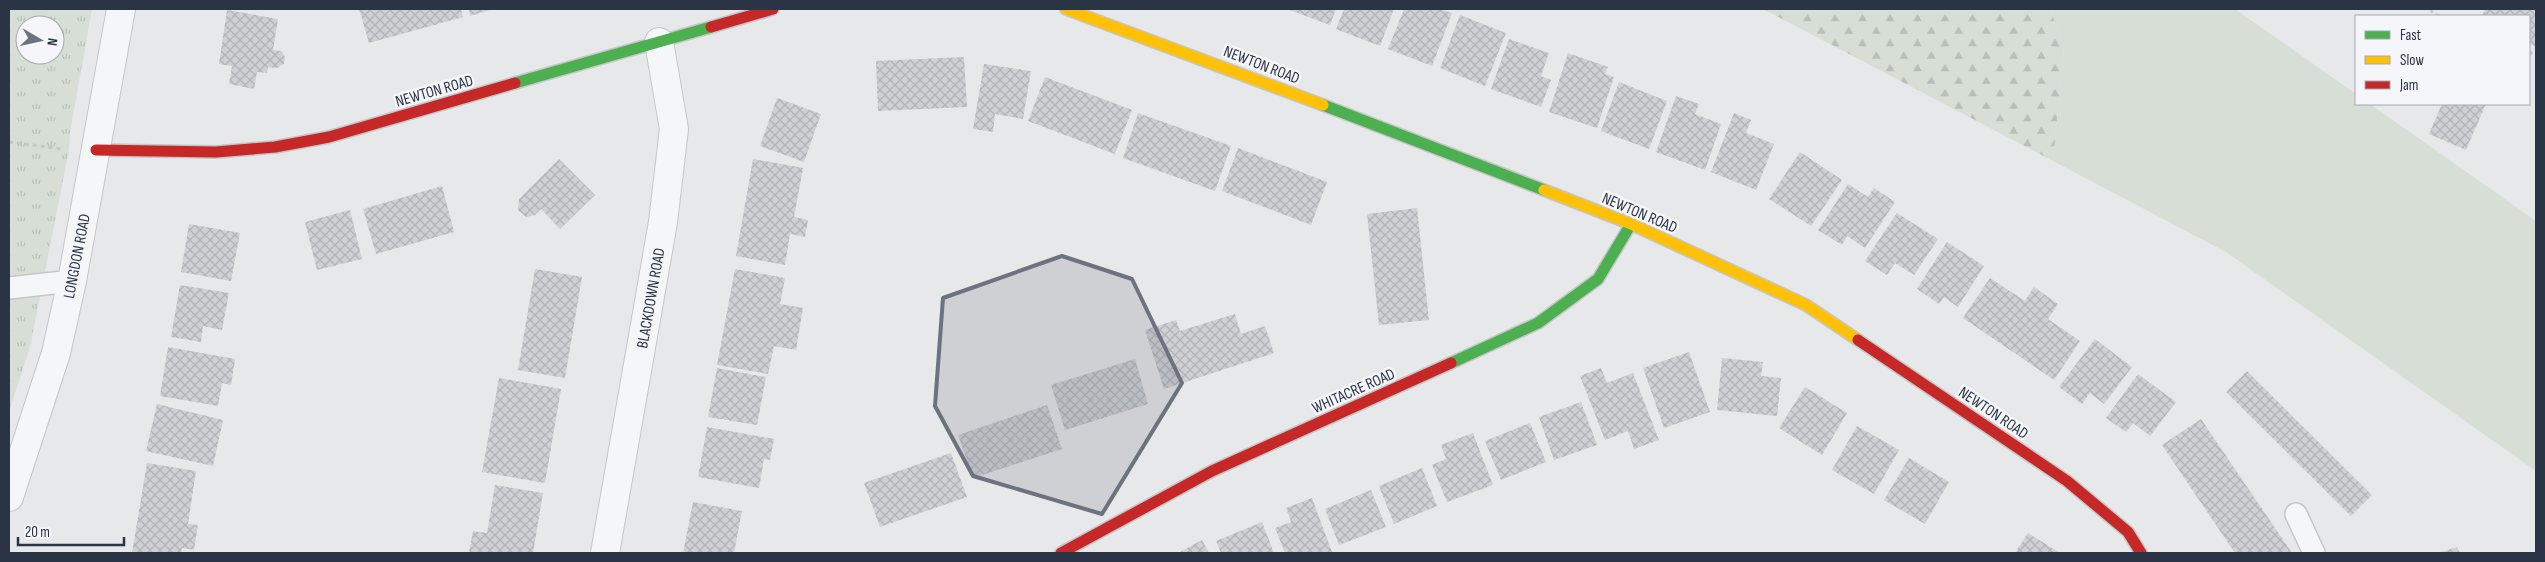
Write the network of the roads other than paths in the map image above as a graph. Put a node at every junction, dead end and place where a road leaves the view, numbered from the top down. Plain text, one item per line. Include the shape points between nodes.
1 (121, 9) edge
2 (773, 9) edge
3 (1066, 9) edge
4 (659, 42) junction
5 (96, 150) junction
6 (1631, 224) junction
7 (72, 281) junction
8 (9, 288) edge
9 (9, 497) edge
10 (2296, 514) dead end
11 (605, 553) edge
12 (1061, 553) edge
13 (2141, 553) edge
14 (2314, 553) edge

1 - 5 street, LONGDON ROAD
2 - 4 street, NEWTON ROAD
3 - 6 street, NEWTON ROAD
4 - 5 street, NEWTON ROAD via 320,139 275,148 216,152
4 - 11 street, BLACKDOWN ROAD via 674,129 663,222
5 - 7 street, LONGDON ROAD
6 - 12 street, WHITACRE ROAD via 1598,279 1538,323 1212,471
6 - 13 street, NEWTON ROAD via 1806,305 2067,481 2128,532
7 - 8 lane
7 - 9 street, LONGDON ROAD via 50,376
10 - 14 lane

